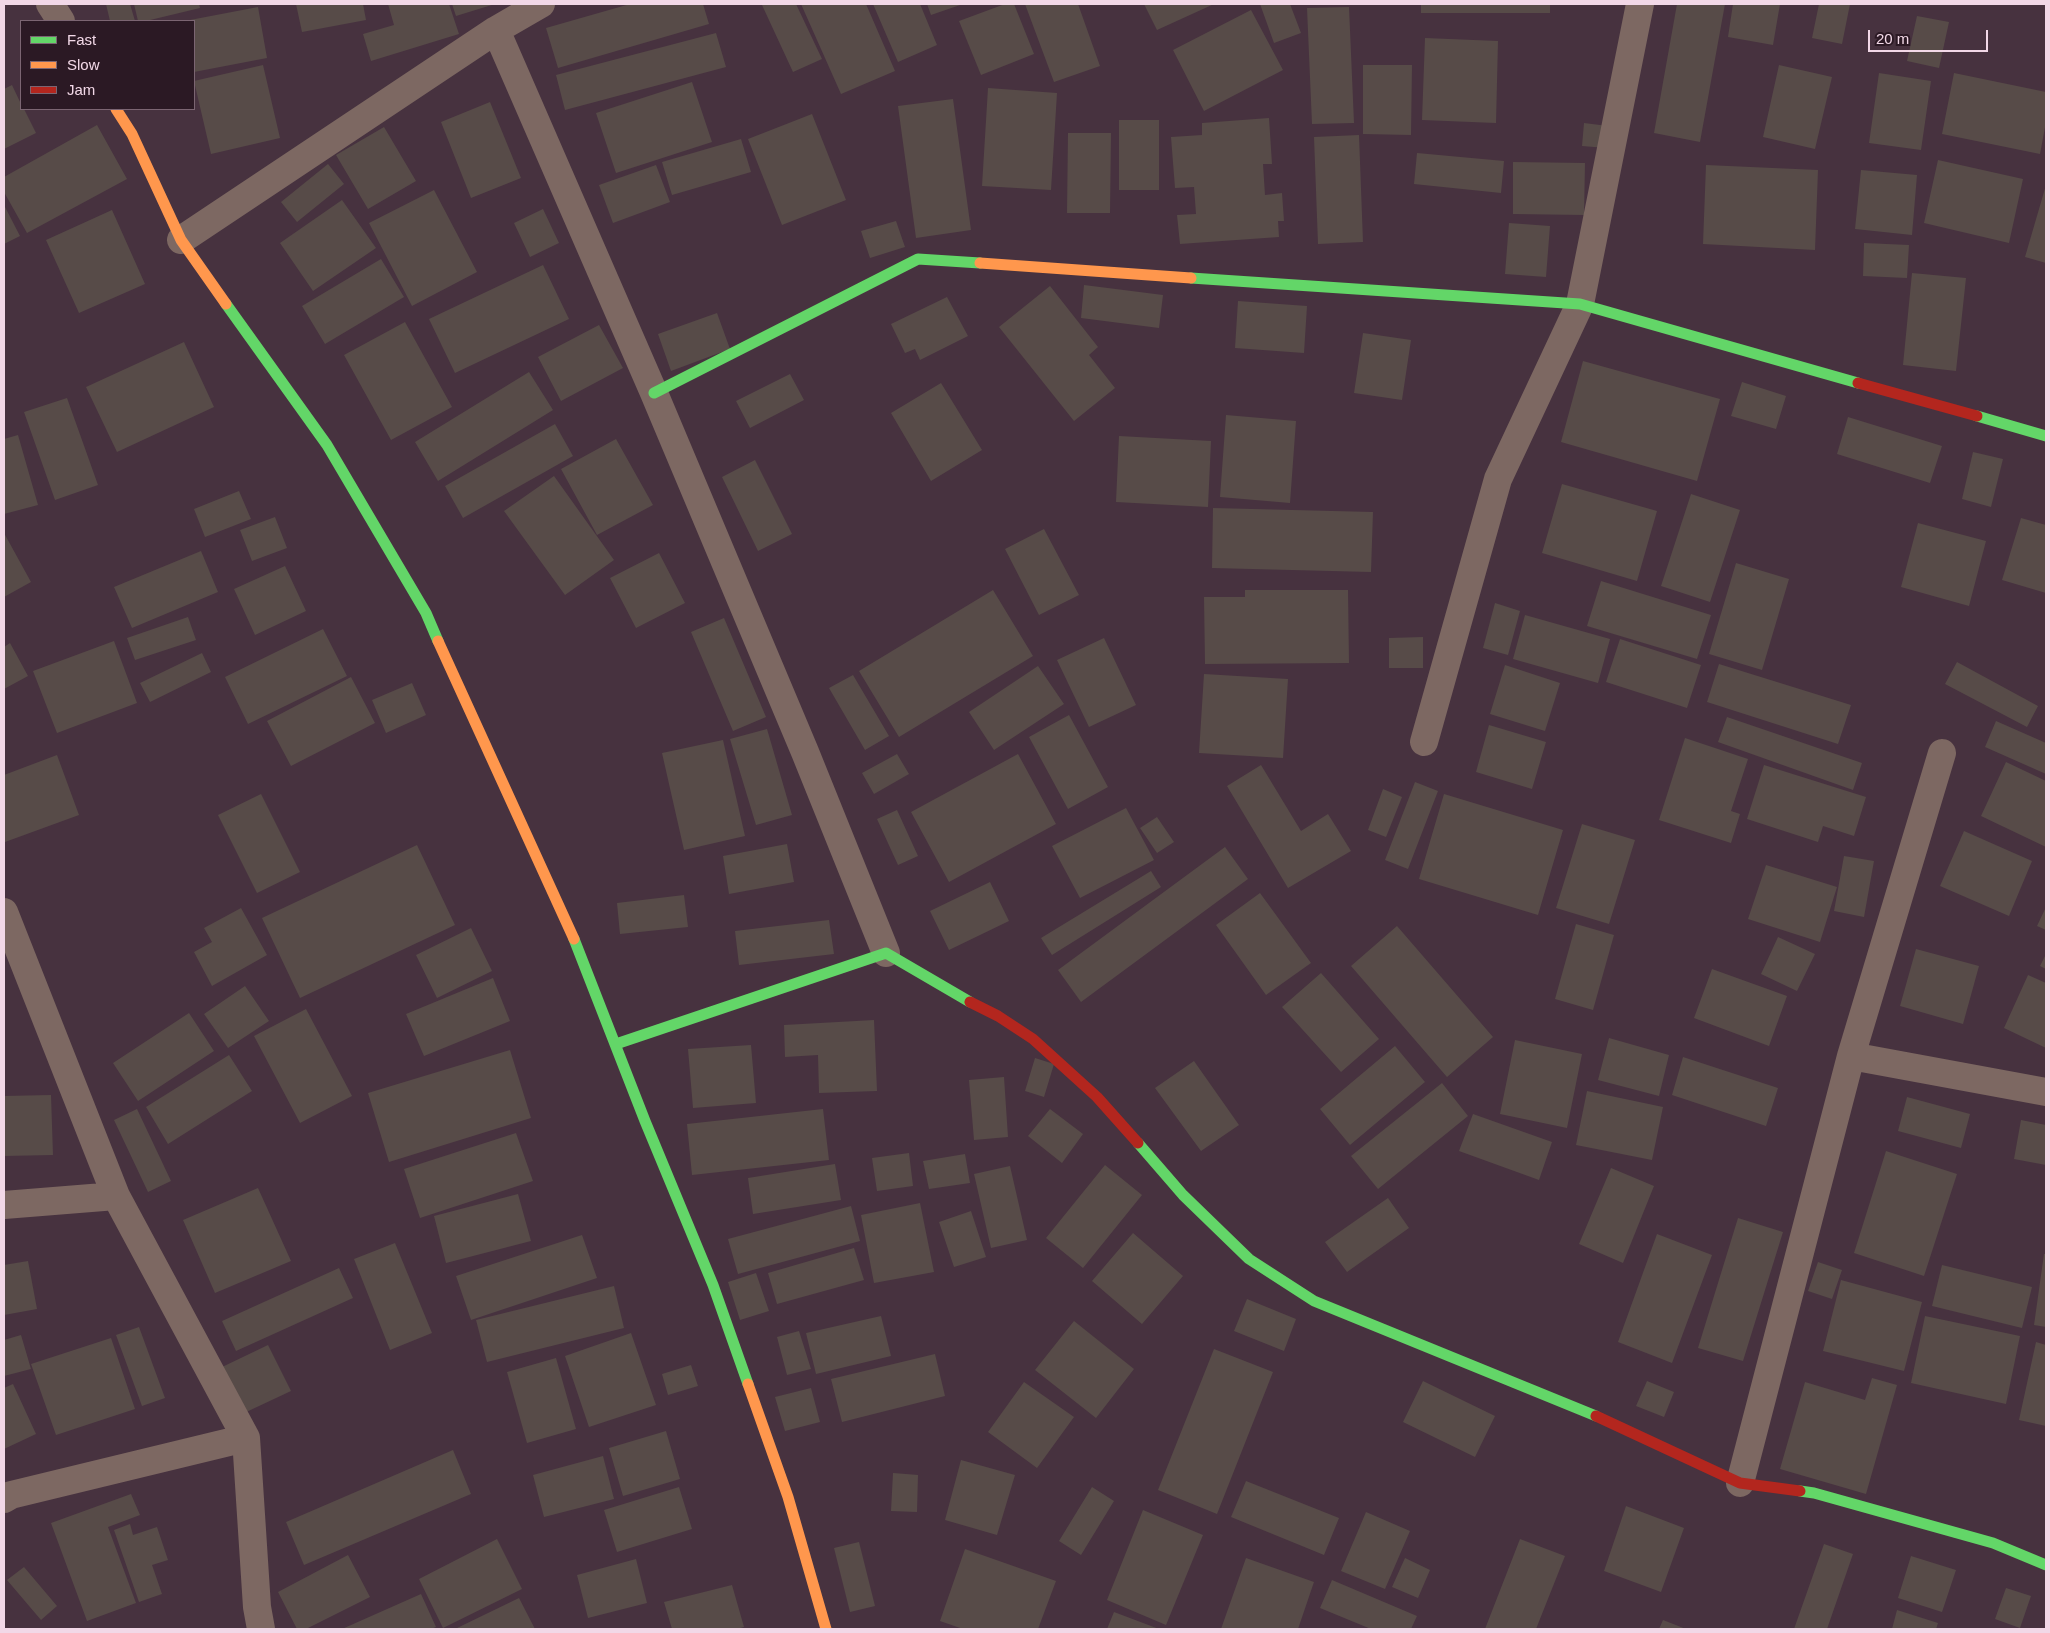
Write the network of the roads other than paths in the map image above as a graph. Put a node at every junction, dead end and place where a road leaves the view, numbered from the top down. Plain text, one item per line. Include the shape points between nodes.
1 (50, 4) edge
2 (541, 4) edge
3 (1640, 4) edge
4 (60, 20) edge
5 (496, 30) junction
6 (117, 110) edge
7 (181, 240) junction
8 (1580, 304) junction
9 (654, 393) junction
10 (2046, 436) edge
11 (1424, 742) dead end
12 (1942, 753) dead end
13 (4, 912) edge
14 (886, 953) junction
15 (616, 1044) junction
16 (1851, 1056) junction
17 (2046, 1092) edge
18 (116, 1196) junction
19 (4, 1205) edge
20 (246, 1438) junction
21 (1740, 1483) junction
22 (4, 1499) edge
23 (2046, 1565) edge
24 (261, 1629) edge
25 (826, 1629) edge

1 - 4 street
2 - 5 street
3 - 8 street
5 - 7 street
5 - 9 street
6 - 7 street via 132,134
7 - 15 street via 327,445 426,613 566,919
8 - 9 street via 918,259
8 - 10 street
8 - 11 street via 1498,479
9 - 14 street
12 - 16 street
13 - 18 street
14 - 15 street
14 - 21 street via 998,1016 1032,1039 1097,1097 1183,1195 1249,1259 1314,1301 1608,1421
15 - 25 street via 713,1285 788,1497
16 - 17 street
16 - 21 street
18 - 19 street
18 - 20 street
20 - 22 street
20 - 24 street
21 - 23 street via 1814,1493 1993,1543

